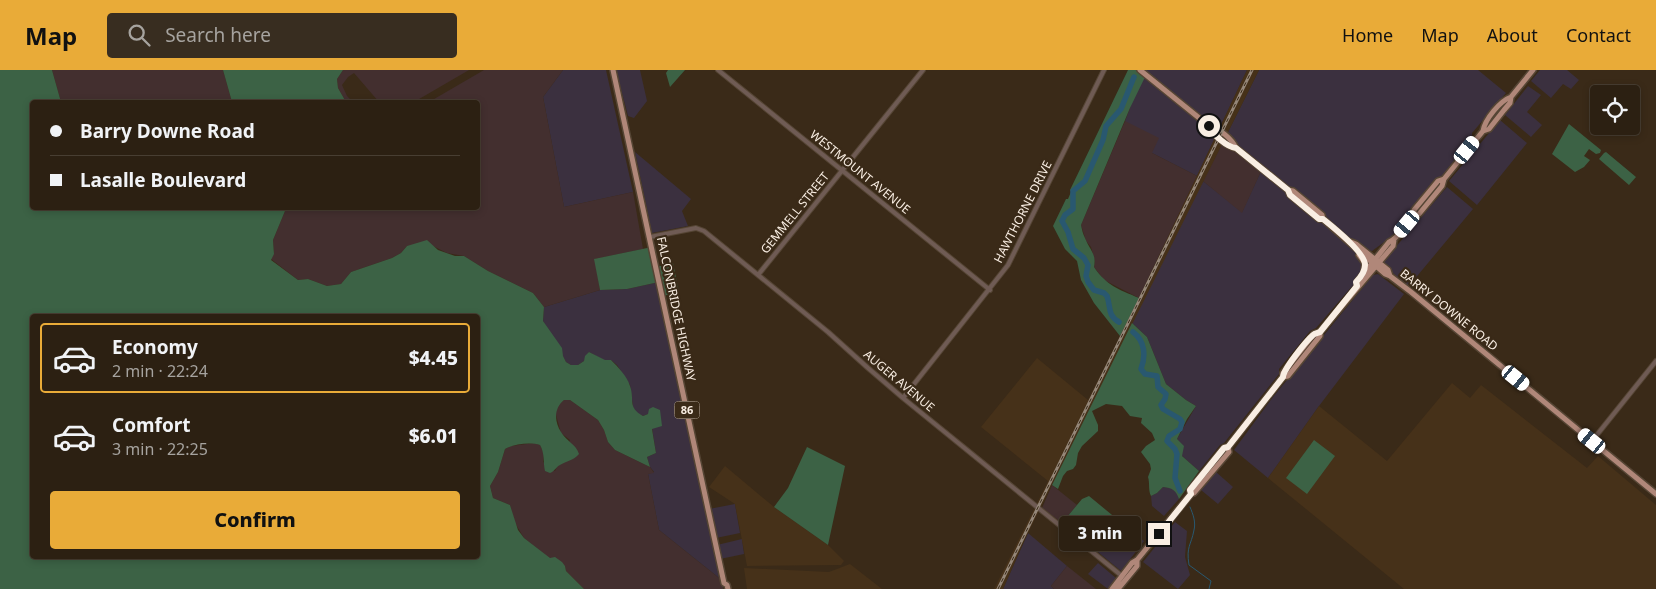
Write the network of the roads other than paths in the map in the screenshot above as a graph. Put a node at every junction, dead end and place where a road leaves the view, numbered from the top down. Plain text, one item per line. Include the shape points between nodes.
1 (613, 70) edge
2 (718, 70) edge
3 (923, 70) edge
4 (1104, 70) edge
5 (1140, 70) edge
6 (1533, 70) edge
7 (842, 171) junction
8 (650, 237) junction
9 (1394, 240) junction
10 (1351, 242) junction
11 (1355, 248) junction
12 (1383, 249) junction
13 (1368, 253) junction
14 (1376, 263) junction
15 (1363, 274) junction
16 (758, 275) junction
17 (1357, 286) junction
18 (990, 290) junction
19 (1656, 361) edge
20 (903, 398) junction
21 (1592, 441) junction
22 (1656, 494) edge
23 (1124, 577) junction
24 (724, 583) junction
25 (723, 589) edge
26 (728, 589) edge
27 (1112, 589) edge
28 (1118, 589) edge

1 - 8 main road, FALCONBRIDGE HIGHWAY / 86
2 - 7 street, WESTMOUNT AVENUE
3 - 7 street, GEMMELL STREET
4 - 18 street, HAWTHORNE DRIVE via 1011,260
5 - 10 main road, BARRY DOWNE ROAD via 1303,199
6 - 9 main road via 1511,97 1496,109 1484,124 1483,131 1414,210 1414,216
7 - 16 street, GEMMELL STREET
7 - 18 street, WESTMOUNT AVENUE
8 - 16 street, AUGER AVENUE via 702,229
8 - 24 main road, FALCONBRIDGE HIGHWAY / 86
9 - 12 main road
9 - 14 main road via 1393,246
10 - 11 main road, BARRY DOWNE ROAD
10 - 13 main road, BARRY DOWNE ROAD
11 - 14 main road, BARRY DOWNE ROAD
11 - 15 main road via 1365,262
12 - 13 main road
12 - 14 main road
13 - 14 main road, BARRY DOWNE ROAD
14 - 15 main road
14 - 17 main road
14 - 21 main road, BARRY DOWNE ROAD
15 - 17 main road via 1356,282
16 - 20 street, AUGER AVENUE
17 - 23 main road via 1288,376 1283,377 1190,490 1191,494 1132,563
18 - 20 street, HAWTHORNE DRIVE
19 - 21 street
20 - 23 street, AUGER AVENUE
21 - 22 main road, BARRY DOWNE ROAD
23 - 27 main road
23 - 28 main road
24 - 25 main road, FALCONBRIDGE HIGHWAY / 86
24 - 26 main road, FALCONBRIDGE HIGHWAY / 86

